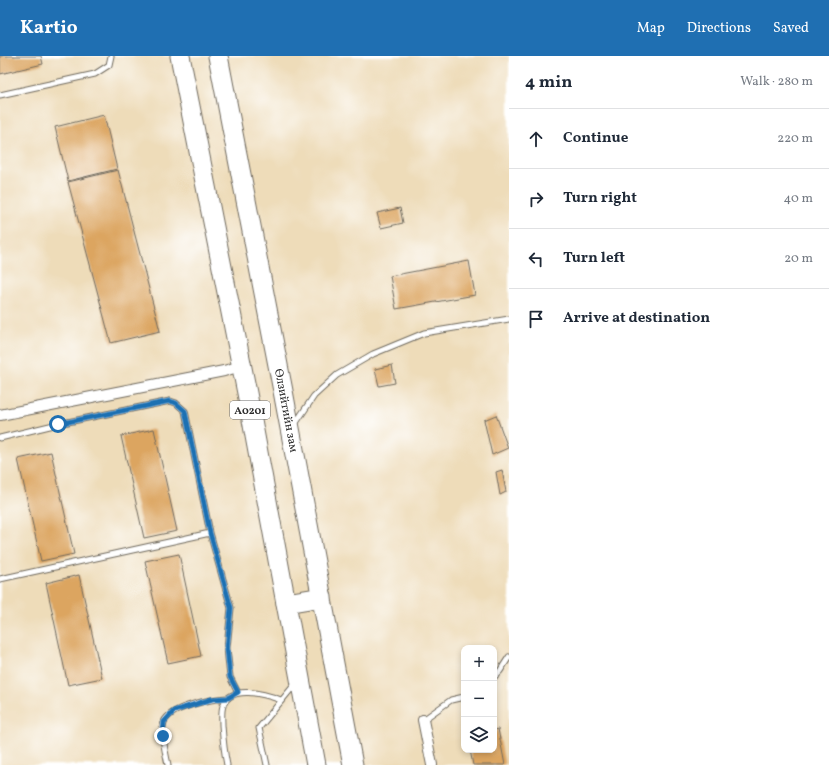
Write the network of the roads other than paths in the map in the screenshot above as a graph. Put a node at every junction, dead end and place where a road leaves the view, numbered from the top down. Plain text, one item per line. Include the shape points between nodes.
1 (111, 56) edge
2 (180, 56) edge
3 (218, 56) edge
4 (0, 95) edge
5 (509, 319) edge
6 (241, 366) junction
7 (0, 415) edge
8 (291, 431) junction
9 (0, 438) edge
10 (210, 533) junction
11 (0, 579) edge
12 (322, 597) junction
13 (286, 603) junction
14 (509, 657) edge
15 (497, 674) edge
16 (299, 679) junction
17 (238, 692) junction
18 (228, 698) junction
19 (461, 698) edge
20 (281, 700) junction
21 (423, 720) joint
22 (168, 765) edge
23 (227, 765) edge
24 (267, 765) edge
25 (316, 765) edge
26 (353, 765) edge
27 (432, 765) edge

1 - 4 lane via 109,65 95,74
2 - 6 highway, A0201
3 - 8 highway, Өлзийтийн зам / A0201
5 - 8 lane via 424,334 373,354 337,375 314,396
6 - 7 street
6 - 13 highway, A0201
8 - 12 highway, Өлзийтийн зам / A0201
9 - 10 lane via 170,401 176,403 185,411
10 - 11 lane
10 - 17 lane via 231,608 227,648 230,677
12 - 13 highway
12 - 26 highway, Өлзийтийн зам / A0201
13 - 16 highway, A0201
14 - 15 lane
16 - 20 lane
16 - 25 highway, A0201
17 - 18 lane
17 - 20 lane
18 - 22 lane via 212,699 174,711 164,722 163,736
18 - 23 lane via 222,707 223,746
19 - 21 lane via 452,700
20 - 24 lane via 259,728
21 - 27 street

